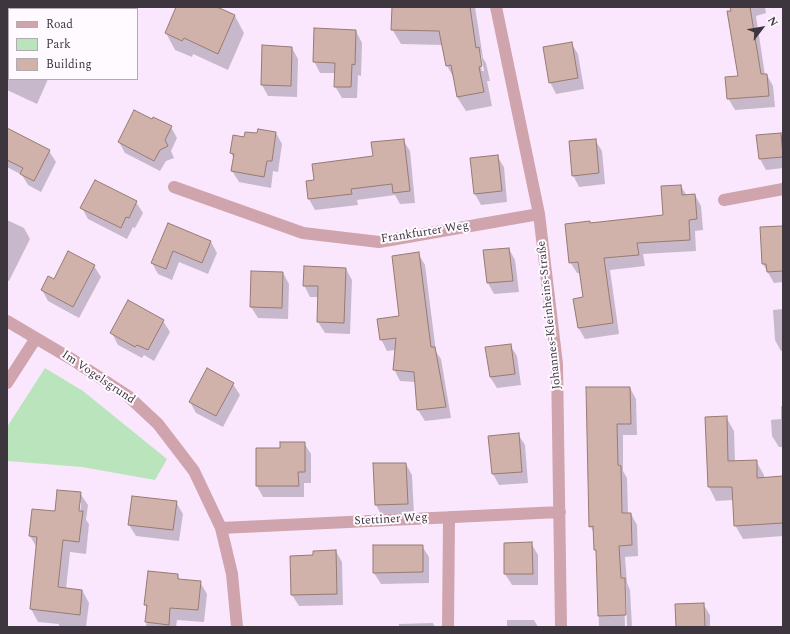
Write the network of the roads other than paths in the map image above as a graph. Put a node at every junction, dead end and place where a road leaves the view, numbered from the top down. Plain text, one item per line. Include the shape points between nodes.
1 (496, 7) edge
2 (174, 188) dead end
3 (783, 189) edge
4 (724, 200) dead end
5 (539, 214) junction
6 (7, 321) edge
7 (36, 338) junction
8 (7, 383) edge
9 (560, 512) junction
10 (450, 517) junction
11 (221, 528) junction
12 (237, 627) edge
13 (448, 627) edge
14 (561, 627) edge

1 - 5 street, Johannes-Kleinheins-Straße
2 - 5 street, Frankfurter Weg via 303,233 379,242
3 - 4 street
5 - 9 street, Johannes-Kleinheins-Straße via 557,364
6 - 7 street, Im Vogelsgrund
7 - 8 street
7 - 11 street, Im Vogelsgrund via 128,396 158,424 194,471
9 - 10 street, Stettiner Weg
9 - 14 street, Johannes-Kleinheins-Straße
10 - 11 street, Stettiner Weg
10 - 13 street
11 - 12 street, Im Vogelsgrund via 232,574

